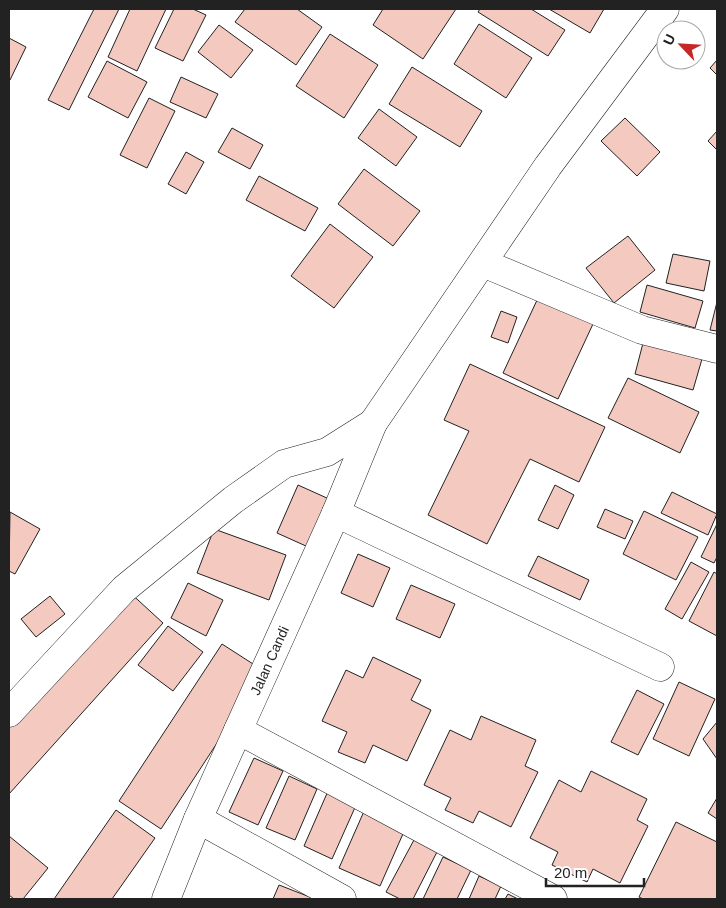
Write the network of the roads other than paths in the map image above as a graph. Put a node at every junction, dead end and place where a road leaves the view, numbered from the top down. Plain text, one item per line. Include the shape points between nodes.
1 (665, 9) edge
2 (483, 263) junction
3 (717, 349) edge
4 (372, 423) junction
5 (336, 513) junction
6 (660, 667) dead end
7 (9, 713) edge
8 (238, 730) junction
9 (198, 819) junction
10 (166, 899) edge
11 (342, 899) edge
12 (553, 899) edge

1 - 2 street via 548,166
2 - 3 street via 642,330
2 - 4 street
4 - 5 street, Jalan Candi
4 - 7 street via 327,452 284,464 233,500 124,589
5 - 6 street
5 - 8 street, Jalan Candi
8 - 9 street, Jalan Candi
8 - 12 street
9 - 10 street, Jalan Candi
9 - 11 street

